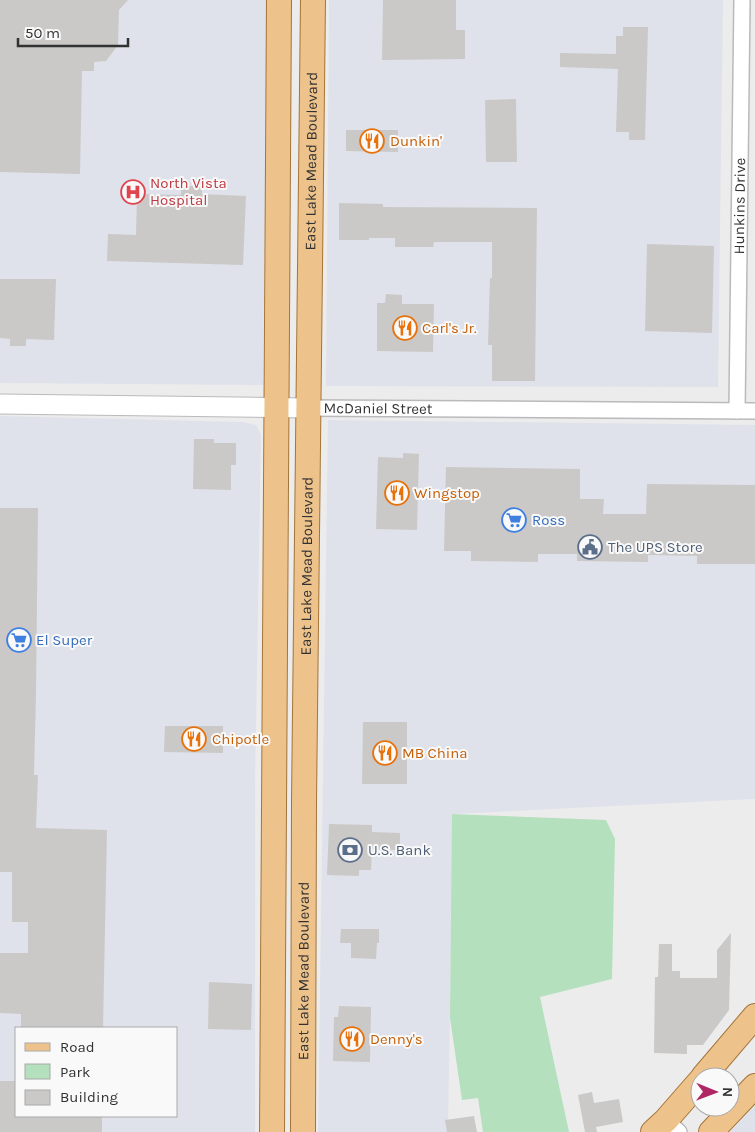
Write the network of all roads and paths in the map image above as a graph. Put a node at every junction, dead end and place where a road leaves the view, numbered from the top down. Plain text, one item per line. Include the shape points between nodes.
1 (280, 0) edge
2 (312, 0) edge
3 (742, 0) edge
4 (311, 114) junction
5 (278, 170) junction
6 (0, 404) edge
7 (276, 408) junction
8 (308, 408) junction
9 (736, 411) junction
10 (755, 411) edge
11 (304, 802) junction
12 (274, 803) junction
13 (755, 1016) edge
14 (712, 1067) edge
15 (755, 1086) edge
16 (690, 1095) edge
17 (666, 1128) edge
18 (272, 1132) edge
19 (303, 1132) edge
20 (711, 1132) edge

1 - 5 main road, East Lake Mead Boulevard
2 - 4 main road, East Lake Mead Boulevard
3 - 9 street, Hunkins Drive
4 - 5 main road via 294,149
4 - 8 main road, East Lake Mead Boulevard
5 - 7 main road, East Lake Mead Boulevard
6 - 7 street, McDaniel Street
7 - 8 street, McDaniel Street
7 - 12 main road, East Lake Mead Boulevard
8 - 9 street, McDaniel Street
8 - 11 main road, East Lake Mead Boulevard
9 - 10 street, McDaniel Street
11 - 12 main road
11 - 19 main road, East Lake Mead Boulevard
12 - 18 main road, East Lake Mead Boulevard
13 - 14 main road
15 - 20 main road
16 - 17 main road

